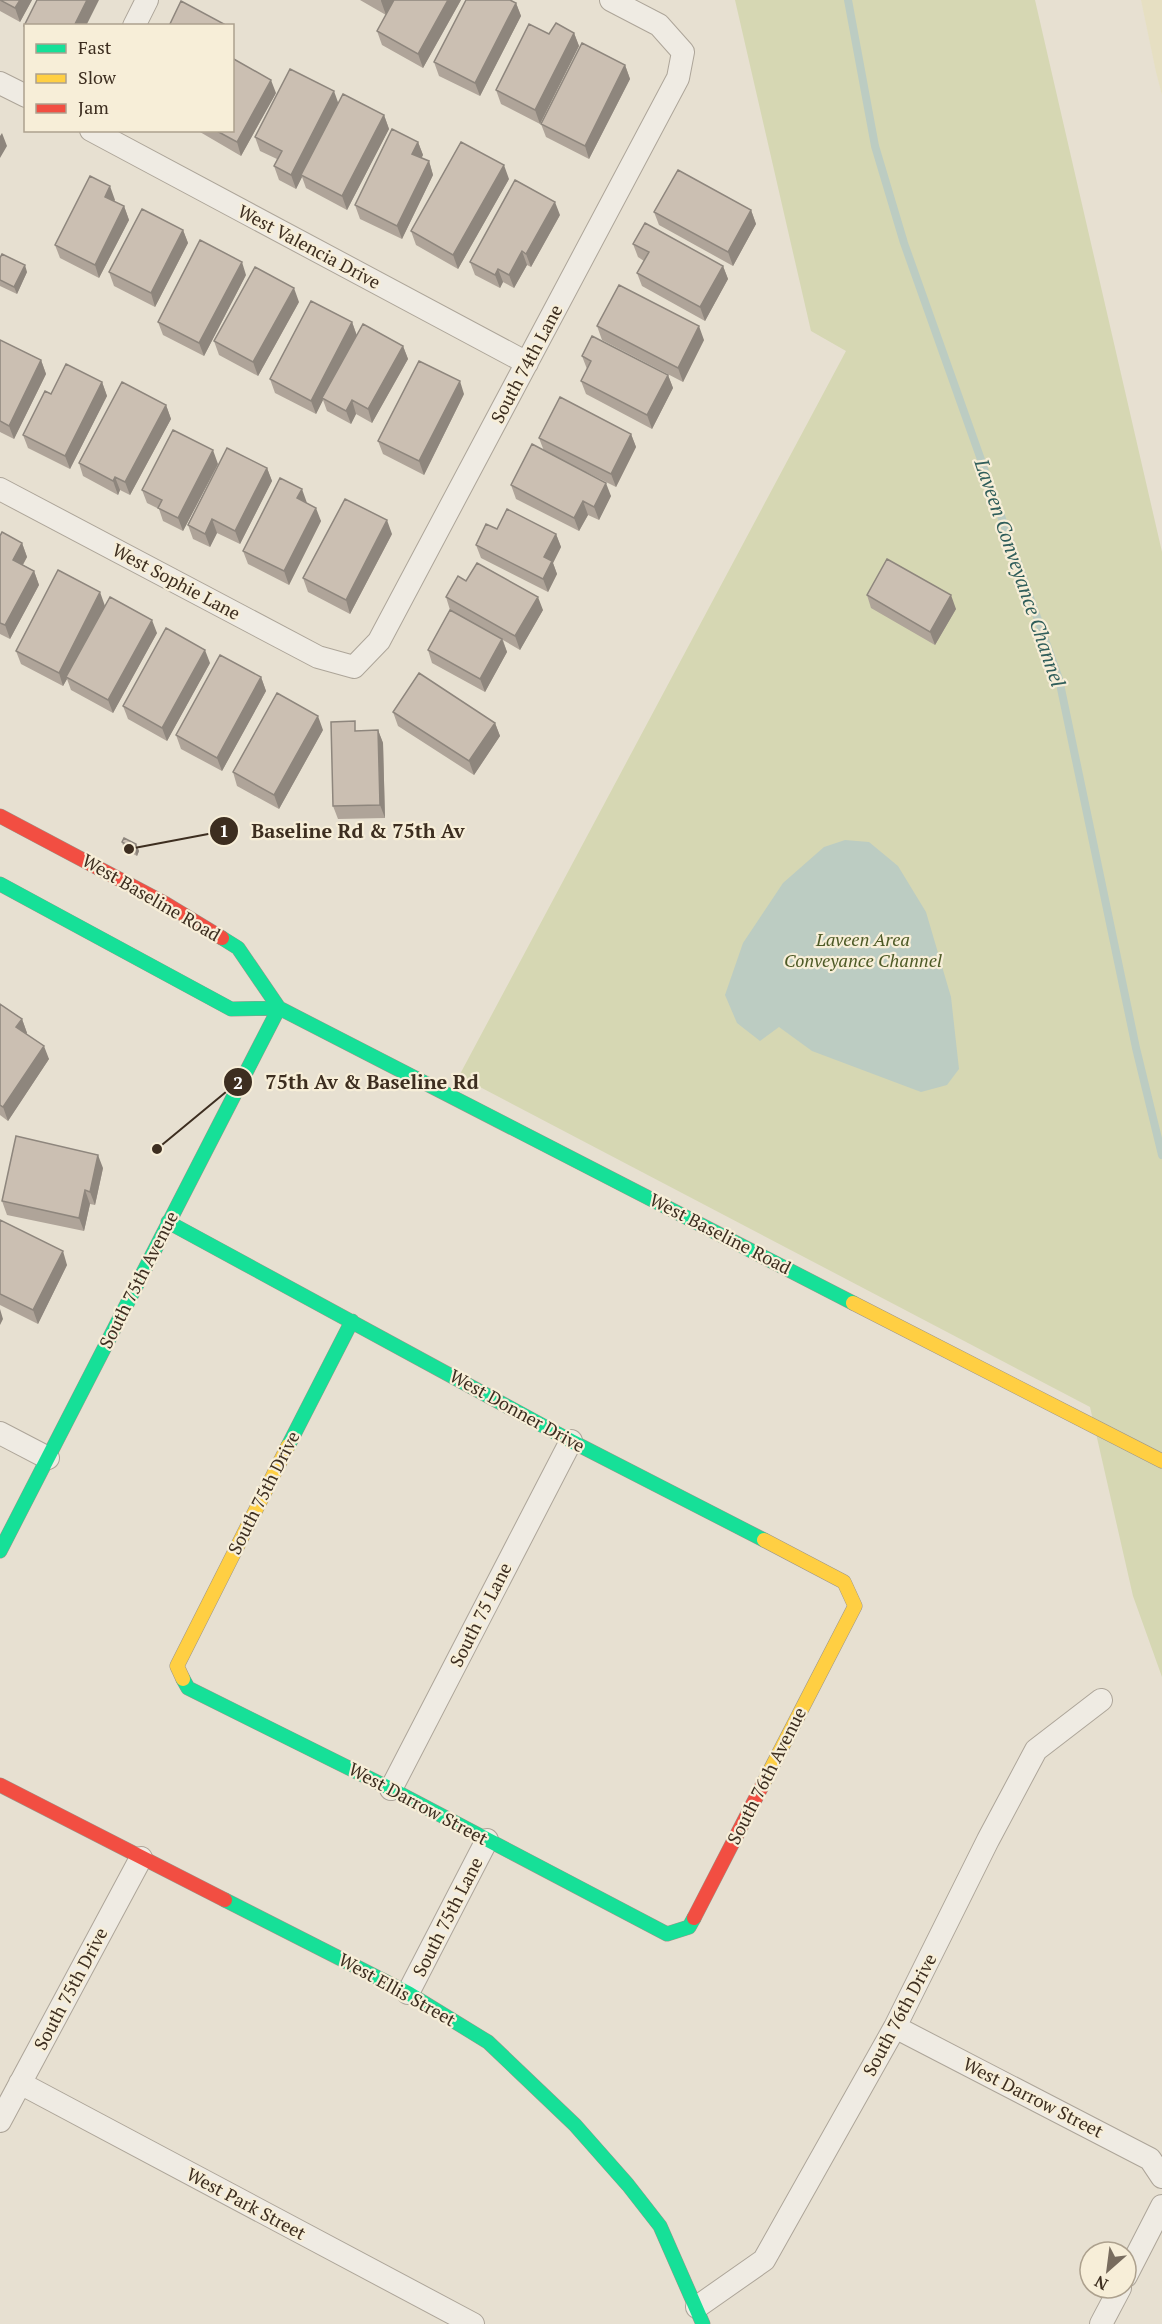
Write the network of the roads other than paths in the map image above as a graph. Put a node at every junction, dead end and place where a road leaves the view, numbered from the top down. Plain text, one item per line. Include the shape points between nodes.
1 (147, 0) edge
2 (611, 0) edge
3 (135, 24) edge
4 (0, 82) edge
5 (24, 95) edge
6 (95, 132) edge
7 (528, 363) junction
8 (0, 489) edge
9 (354, 667) joint
10 (0, 816) edge
11 (0, 884) edge
12 (279, 1008) junction
13 (168, 1222) junction
14 (352, 1321) junction
15 (0, 1433) edge
16 (571, 1441) junction
17 (48, 1458) junction
18 (1162, 1461) edge
19 (0, 1551) edge
20 (855, 1606) joint
21 (177, 1666) joint
22 (1101, 1700) dead end
23 (0, 1785) edge
24 (391, 1789) junction
25 (487, 1840) junction
26 (141, 1858) junction
27 (667, 1934) joint
28 (408, 1993) junction
29 (896, 2027) junction
30 (20, 2083) junction
31 (0, 2121) edge
32 (1162, 2177) edge
33 (1162, 2206) edge
34 (1138, 2253) edge
35 (1114, 2300) edge
36 (700, 2316) edge
37 (473, 2324) edge
38 (1101, 2324) edge

1 - 3 street
2 - 7 street, South 74th Lane via 659,25 683,52 678,78
4 - 5 street
6 - 7 street, West Valencia Drive
7 - 9 street, South 74th Lane via 379,641
8 - 9 street, West Sophie Lane via 318,657
10 - 12 street, West Baseline Road via 166,904 238,948
11 - 12 street, West Baseline Road via 231,1010
12 - 13 street, South 75th Avenue
12 - 18 street, West Baseline Road
13 - 14 street, West Donner Drive
13 - 17 street, South 75th Avenue
14 - 16 street, West Donner Drive
14 - 21 street, South 75th Drive
15 - 17 street
16 - 20 street, West Donner Drive via 844,1582
16 - 24 street, South 75 Lane
17 - 19 street, South 75th Avenue
20 - 27 street, South 76th Avenue via 689,1927
21 - 24 street, West Darrow Street via 188,1688
22 - 29 street, South 76th Drive via 1036,1750
23 - 26 street, West Ellis Street
24 - 25 street, West Darrow Street
25 - 27 street, West Darrow Street
25 - 28 street, South 75th Lane
26 - 28 street, West Ellis Street
26 - 30 street, South 75th Drive
28 - 36 street, West Ellis Street via 488,2042 575,2125 660,2226
29 - 32 street, West Darrow Street via 1150,2159
29 - 36 street, South 76th Drive via 764,2260
30 - 31 street, South 75th Drive
30 - 37 street, West Park Street
33 - 34 street
35 - 38 street

